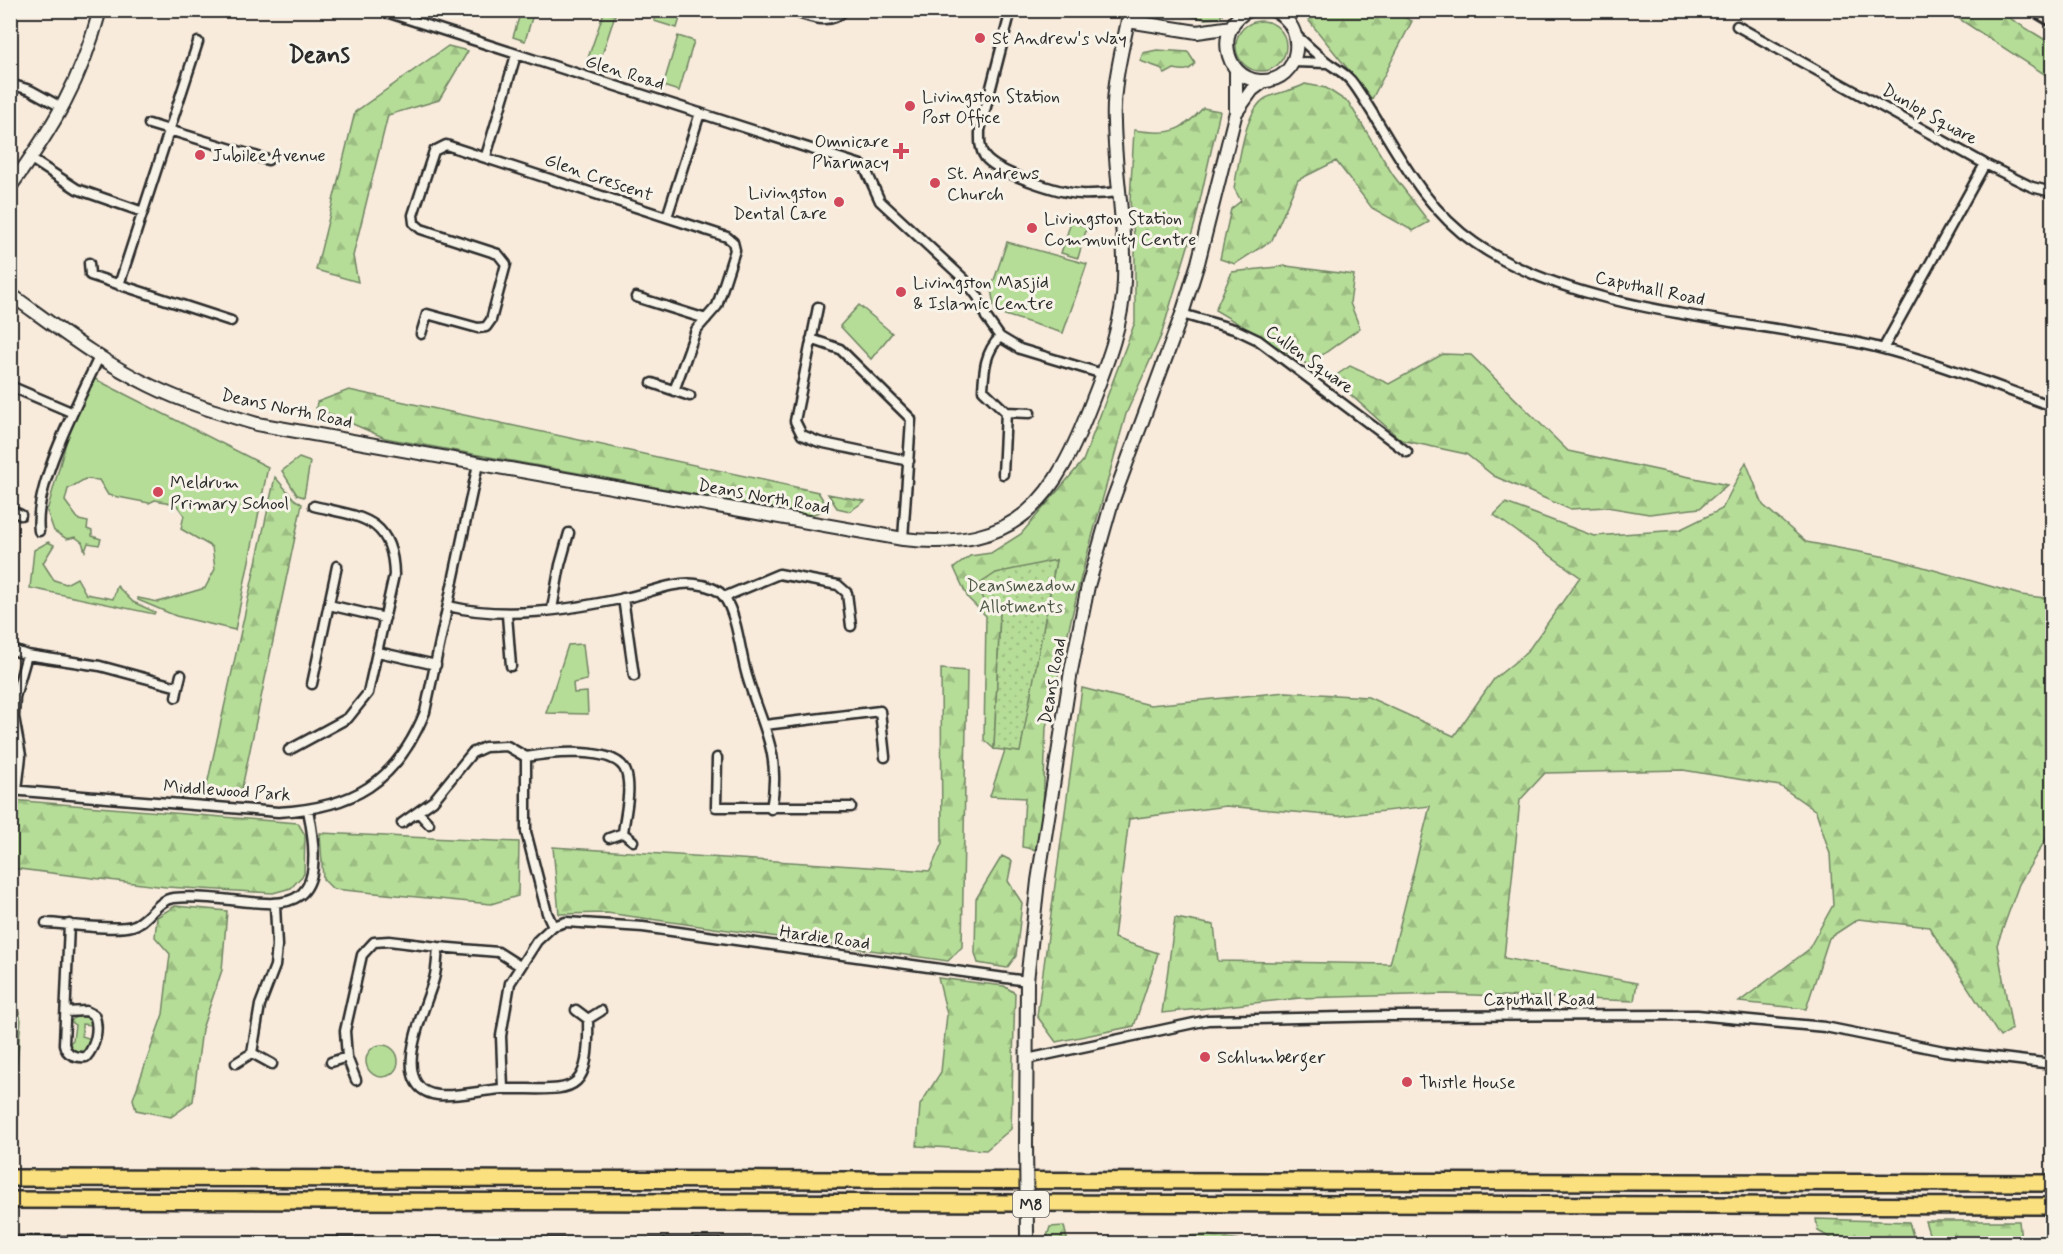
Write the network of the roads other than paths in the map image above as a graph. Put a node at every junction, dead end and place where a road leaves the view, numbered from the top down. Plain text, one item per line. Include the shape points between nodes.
1 (100, 10) edge
2 (380, 10) edge
3 (790, 10) edge
4 (844, 10) edge
5 (1011, 10) edge
6 (1273, 10) edge
7 (1247, 11) edge
8 (1129, 16) edge
9 (1737, 26) dead end
10 (1232, 27) junction
11 (1197, 32) junction
12 (1297, 36) junction
13 (198, 42) dead end
14 (1226, 48) junction
15 (516, 55) junction
16 (1293, 62) junction
17 (1328, 63) junction
18 (1236, 70) junction
19 (1264, 81) junction
20 (10, 84) edge
21 (63, 108) junction
22 (1236, 112) junction
23 (700, 113) junction
24 (149, 124) dead end
25 (170, 131) junction
26 (486, 156) junction
27 (31, 159) junction
28 (268, 160) dead end
29 (1985, 164) junction
30 (10, 187) edge
31 (1119, 192) junction
32 (2052, 192) edge
33 (143, 212) junction
34 (667, 217) junction
35 (90, 262) dead end
36 (119, 285) junction
37 (10, 294) edge
38 (636, 297) dead end
39 (818, 307) dead end
40 (1182, 314) junction
41 (706, 319) junction
42 (231, 321) dead end
43 (420, 334) dead end
44 (1000, 337) junction
45 (812, 339) junction
46 (1883, 349) junction
47 (99, 357) junction
48 (1103, 374) junction
49 (652, 383) dead end
50 (10, 386) edge
51 (674, 391) junction
52 (690, 396) dead end
53 (2052, 406) edge
54 (71, 412) junction
55 (1006, 412) junction
56 (1030, 413) dead end
57 (1407, 452) dead end
58 (909, 460) junction
59 (478, 464) junction
60 (1003, 474) dead end
61 (314, 506) dead end
62 (10, 510) edge
63 (21, 515) dead end
64 (39, 531) dead end
65 (569, 533) dead end
66 (903, 539) junction
67 (337, 566) dead end
68 (724, 597) junction
69 (623, 598) junction
70 (329, 605) junction
71 (448, 606) junction
72 (552, 609) junction
73 (507, 615) junction
74 (386, 618) junction
75 (851, 626) dead end
76 (10, 649) edge
77 (378, 652) junction
78 (27, 656) junction
79 (436, 665) junction
80 (511, 666) dead end
81 (181, 675) dead end
82 (634, 676) dead end
83 (312, 684) dead end
84 (178, 687) junction
85 (176, 697) dead end
86 (765, 725) junction
87 (289, 750) dead end
88 (526, 757) junction
89 (885, 757) dead end
90 (717, 758) dead end
91 (14, 790) edge
92 (851, 807) dead end
93 (771, 809) junction
94 (308, 810) junction
95 (419, 813) junction
96 (402, 823) dead end
97 (429, 824) dead end
98 (623, 833) junction
99 (609, 838) dead end
100 (633, 841) dead end
101 (275, 905) junction
102 (46, 922) dead end
103 (69, 924) junction
104 (553, 926) junction
105 (438, 947) junction
106 (520, 966) junction
107 (1027, 981) junction
108 (576, 1010) dead end
109 (601, 1011) dead end
110 (66, 1012) junction
111 (588, 1019) junction
112 (252, 1053) junction
113 (347, 1057) junction
114 (1027, 1059) junction
115 (331, 1062) dead end
116 (236, 1064) dead end
117 (272, 1064) dead end
118 (2052, 1064) edge
119 (356, 1080) dead end
120 (502, 1089) junction
121 (10, 1178) edge
122 (2052, 1183) edge
123 (10, 1200) edge
124 (2052, 1206) edge
125 (1027, 1238) edge
126 (10, 1241) edge
127 (108, 1242) edge
128 (809, 1244) edge

1 - 21 street via 82,67
2 - 15 street, Glen Road
3 - 4 street via 817,19 831,19
5 - 31 street via 980,130 979,144 985,157 997,168 1080,194
6 - 12 street via 1292,24
7 - 10 street
8 - 11 street
8 - 31 street, Deans North Road via 1116,76 1114,110
9 - 29 street, Dunlop Square
10 - 11 street
10 - 14 street
11 - 14 street
12 - 16 street
12 - 17 street, Caputhall Road
13 - 25 street
14 - 18 street
15 - 23 street, Glen Road
15 - 26 street
16 - 17 street
16 - 19 street, Deans Road via 1281,75
17 - 46 street, Caputhall Road via 1354,84 1426,197 1466,236 1534,277 1608,298
18 - 19 street via 1247,78
18 - 22 street, Deans Road
19 - 22 street, Deans Road
20 - 21 street
21 - 27 street
22 - 40 street, Deans Road
23 - 34 street, Glen Crescent
23 - 44 street, Glen Road via 861,165 880,201 964,279
24 - 25 street
25 - 28 street
25 - 33 street
26 - 34 street, Glen Crescent
26 - 43 street, Glen Crescent via 447,146 434,151 413,215 414,223 421,229 498,254 506,264 490,320 486,327 478,328 427,314
27 - 30 street
27 - 33 street via 77,189
29 - 32 street via 2032,187
29 - 46 street, Dunlop Square
31 - 48 street, Deans North Road via 1124,282 1119,321
33 - 36 street
34 - 41 street via 733,242 735,250 717,306
35 - 36 street via 90,275
36 - 42 street
37 - 47 street, Deans North Road
38 - 41 street
39 - 45 street
40 - 57 street, Cullen Square via 1258,340
40 - 107 street, Deans Road via 1111,505 1088,586 1060,737
41 - 51 street via 696,330
44 - 48 street via 1020,349
44 - 55 street via 984,365 983,390
45 - 58 street via 840,349 907,414
45 - 58 street via 795,420 802,435
46 - 53 street, Caputhall Road
47 - 54 street
47 - 59 street, Deans North Road via 148,385 257,424
48 - 66 street, Deans North Road via 1059,477 1020,517 988,533 956,541
49 - 51 street
50 - 54 street
51 - 52 street
54 - 64 street via 51,468 38,519
55 - 56 street
55 - 60 street via 1008,451
58 - 66 street
59 - 66 street, Deans North Road
59 - 71 street, Middlewood Park
61 - 74 street via 366,518 389,540 394,575
62 - 63 street
65 - 72 street
67 - 70 street
68 - 69 street via 713,588 695,584
68 - 75 street via 779,574 838,585 847,593
68 - 86 street
69 - 72 street
69 - 82 street
70 - 74 street
70 - 83 street
71 - 73 street
71 - 79 street, Middlewood Park
72 - 73 street
73 - 80 street
74 - 77 street
76 - 78 street
77 - 79 street
77 - 87 street via 368,693 359,707 348,718
78 - 84 street via 99,666
78 - 91 street, Middlewood Park via 15,697 14,717 21,756
79 - 94 street, Middlewood Park via 425,712 402,758 365,791 338,804
81 - 84 street
84 - 85 street
86 - 89 street via 880,711
86 - 93 street via 774,766
88 - 95 street via 507,746 485,747 472,753
88 - 98 street via 584,754 621,763 627,776
88 - 104 street via 526,832
90 - 93 street via 716,807
91 - 94 street, Middlewood Park via 246,810
92 - 93 street
94 - 101 street via 315,843 313,875 300,896
95 - 96 street
95 - 97 street
98 - 99 street
98 - 100 street
101 - 103 street via 170,898 133,926
101 - 112 street via 275,966 260,1005
102 - 103 street
103 - 110 street
104 - 106 street
104 - 107 street, Hardie Road via 566,922 618,924
105 - 106 street via 498,952
105 - 113 street via 389,941 374,942 366,948 345,1031
105 - 120 street via 435,976 416,1033 412,1071 420,1086 439,1095
106 - 120 street via 504,1005
107 - 114 street, Deans Road
108 - 111 street
109 - 111 street
110 - 110 street via 86,1011 98,1022 92,1049 86,1057 65,1050
111 - 120 street via 587,1058 583,1075 573,1086
112 - 116 street
112 - 117 street
113 - 115 street
113 - 119 street
114 - 118 street, Caputhall Road via 1208,1020 1686,1015 1825,1027 1944,1052
114 - 125 street, Deans Road, bridge
121 - 122 highway, M8
123 - 124 highway, M8
126 - 127 street
127 - 128 street

